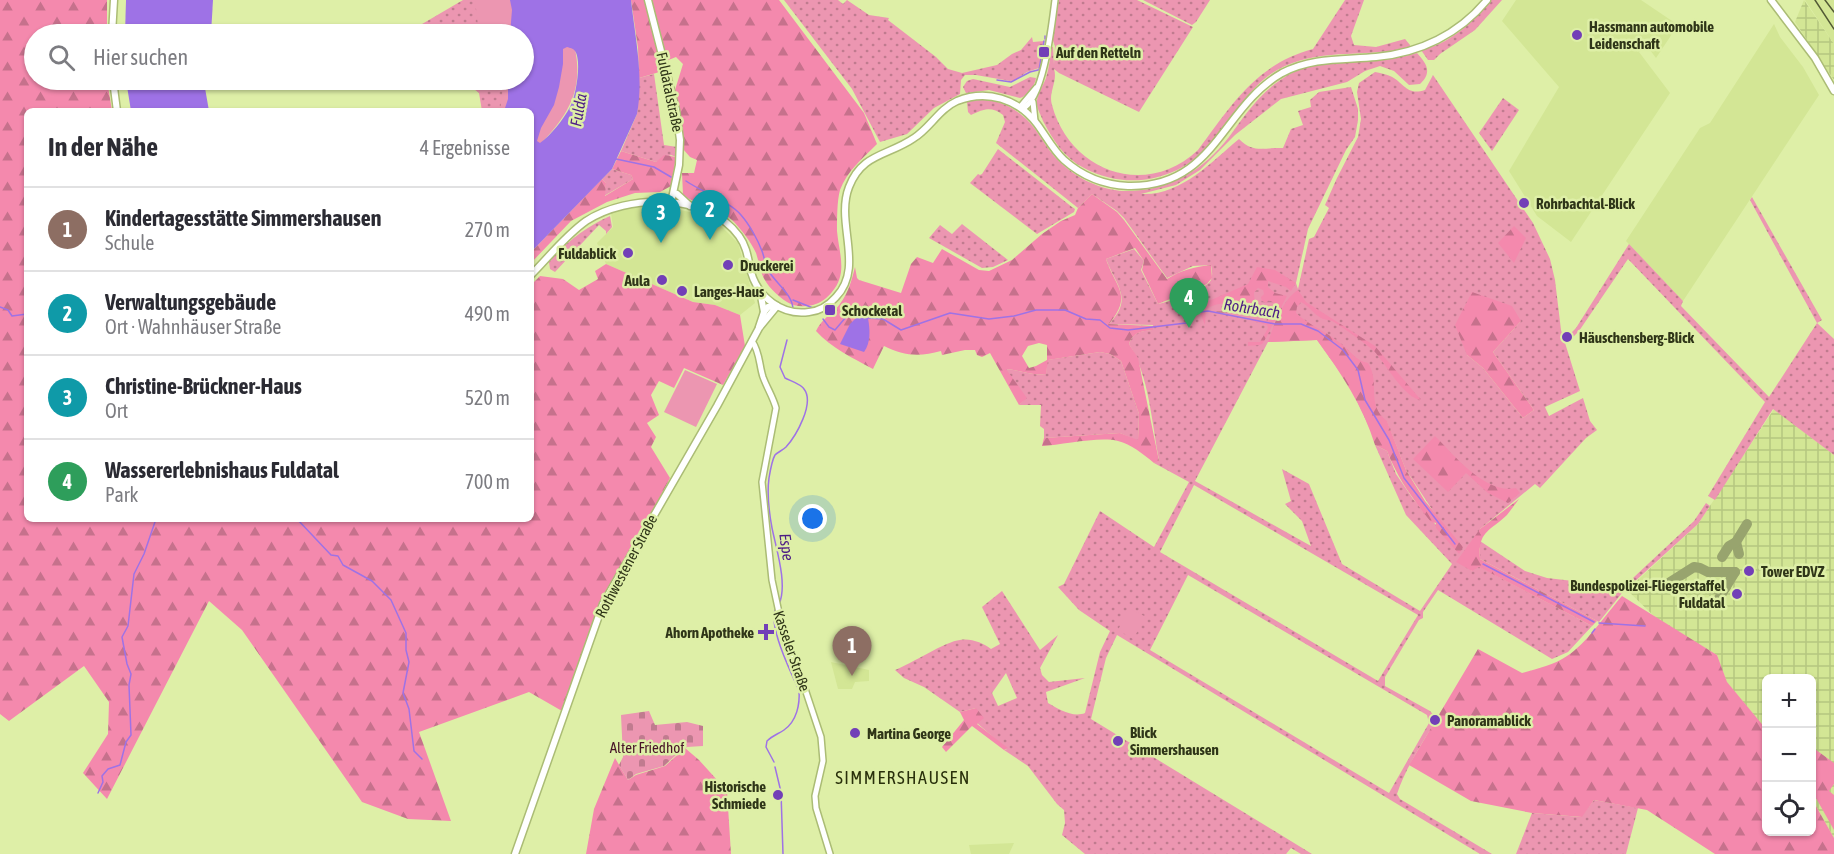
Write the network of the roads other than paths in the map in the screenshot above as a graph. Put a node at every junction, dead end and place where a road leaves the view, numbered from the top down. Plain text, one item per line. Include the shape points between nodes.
1 (114, 0) edge
2 (648, 0) edge
3 (1055, 0) edge
4 (1487, 0) edge
5 (1771, 0) edge
6 (113, 24) edge
7 (1036, 88) junction
8 (114, 90) edge
9 (1834, 91) edge
10 (1033, 99) junction
11 (117, 108) edge
12 (1021, 108) junction
13 (1035, 121) junction
14 (676, 184) junction
15 (677, 194) junction
16 (671, 203) junction
17 (691, 206) junction
18 (534, 272) edge
19 (760, 290) junction
20 (777, 306) junction
21 (764, 312) junction
22 (759, 328) junction
23 (752, 341) junction
24 (515, 854) edge
25 (830, 854) edge

1 - 6 main road
2 - 14 main road, Fuldatalstraße via 676,110 680,152
3 - 7 street via 1043,70
4 - 13 main road via 1455,30 1420,48 1376,57 1324,60 1284,72 1252,96 1203,158 1164,180 1130,186 1094,178 1064,159
5 - 9 main road via 1815,58
7 - 10 street
7 - 12 street
8 - 11 main road
10 - 12 street
10 - 13 street
12 - 13 main road
12 - 20 main road via 992,96 959,101 948,106 915,138 880,153 862,166 849,186 845,206 850,270 846,284 832,302 814,312 794,312
14 - 15 main road, Fuldatalstraße
14 - 16 main road, Fuldatalstraße
15 - 16 main road
15 - 17 main road
16 - 17 main road
16 - 18 main road via 638,202 599,214 574,230
17 - 19 main road via 718,217 735,231
19 - 20 main road
19 - 21 main road
20 - 21 main road via 771,305
20 - 22 main road, Rothwestener Straße
21 - 22 main road, Rothwestener Straße
22 - 23 main road, Rothwestener Straße
23 - 24 main road, Rothwestener Straße via 603,604
23 - 25 street, Kasseler Straße via 776,408 762,482 772,580 784,637 821,737 823,761 815,796

